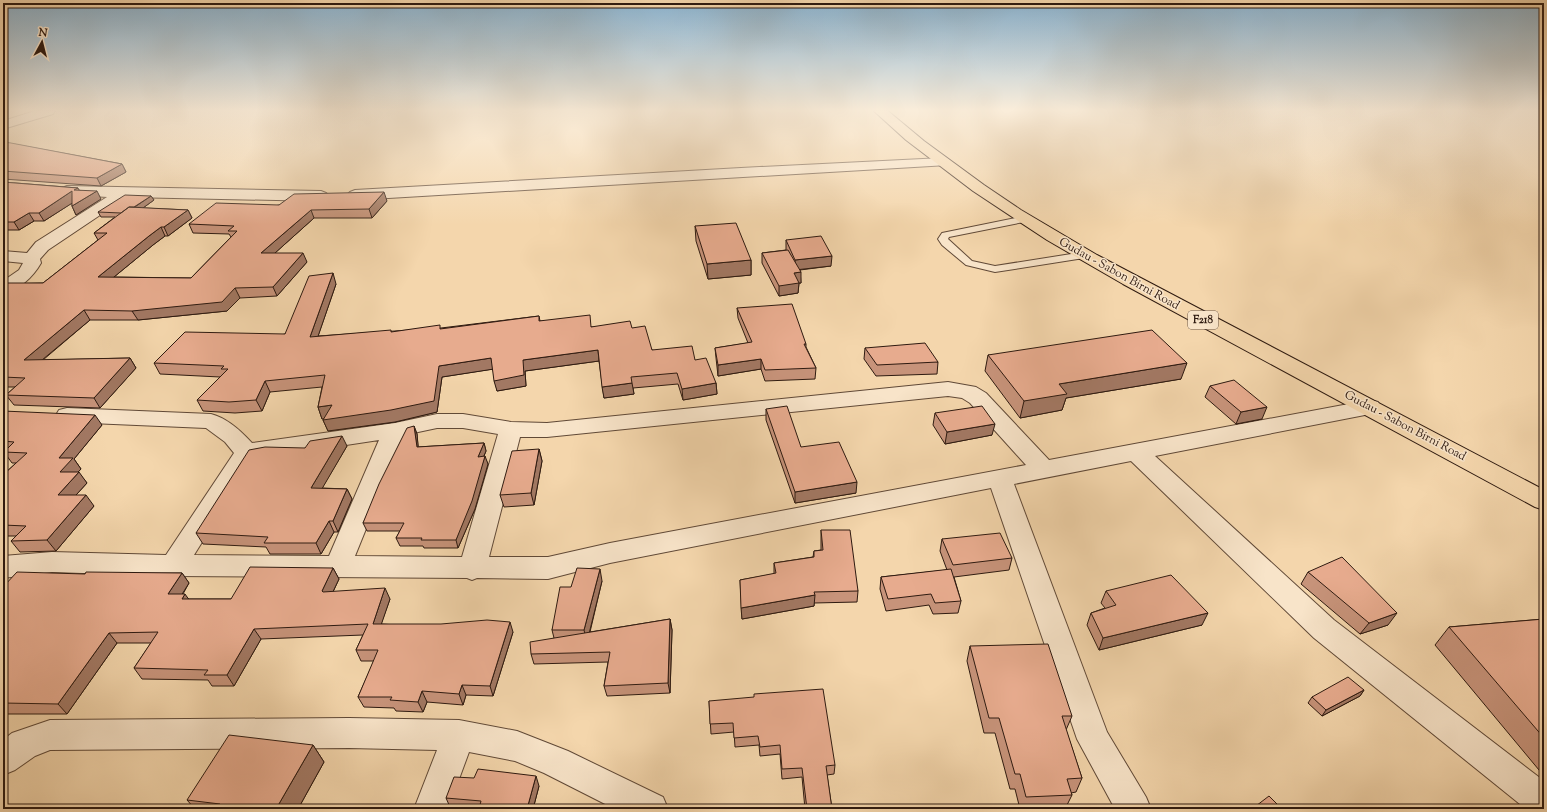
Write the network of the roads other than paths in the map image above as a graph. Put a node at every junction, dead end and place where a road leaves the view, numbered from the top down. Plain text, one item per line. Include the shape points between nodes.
1 (925, 149) edge
2 (943, 162) junction
3 (54, 189) edge
4 (125, 192) junction
5 (1026, 219) junction
6 (1084, 255) junction
7 (3, 256) edge
8 (31, 259) junction
9 (3, 289) edge
10 (1370, 407) junction
11 (49, 415) edge
12 (511, 429) junction
13 (395, 430) junction
14 (246, 452) junction
15 (1136, 452) junction
16 (1044, 470) junction
17 (1000, 478) junction
18 (1544, 502) edge
19 (173, 566) junction
20 (338, 566) junction
21 (3, 567) edge
22 (472, 569) junction
23 (459, 735) junction
24 (10, 748) edge
25 (1544, 802) edge
26 (431, 809) edge
27 (651, 809) edge
28 (1134, 809) edge

1 - 2 main road, Gudau - Sabon Birni Road / F218
2 - 4 street via 340,196
2 - 5 main road, Gudau - Sabon Birni Road / F218
3 - 4 street
4 - 8 street via 42,246
5 - 6 main road, Gudau - Sabon Birni Road / F218
5 - 6 lane via 945,235 943,239 969,263 995,269
6 - 10 main road, Gudau - Sabon Birni Road / F218
7 - 8 street
8 - 9 street via 32,263 26,273
10 - 15 street
10 - 18 main road, Gudau - Sabon Birni Road / F218
11 - 14 street via 211,421 233,437
12 - 13 street via 463,420 437,421
12 - 16 street via 547,430 948,389 968,392 978,398
12 - 22 street
13 - 14 street
13 - 20 street
14 - 19 street
15 - 16 street
15 - 25 street via 1324,629
16 - 17 street
17 - 22 street via 610,553 548,568
17 - 28 street via 1093,739
19 - 20 street
19 - 21 street via 52,562
20 - 22 street
23 - 24 street via 50,735
23 - 26 street
23 - 27 street via 517,746 556,762

